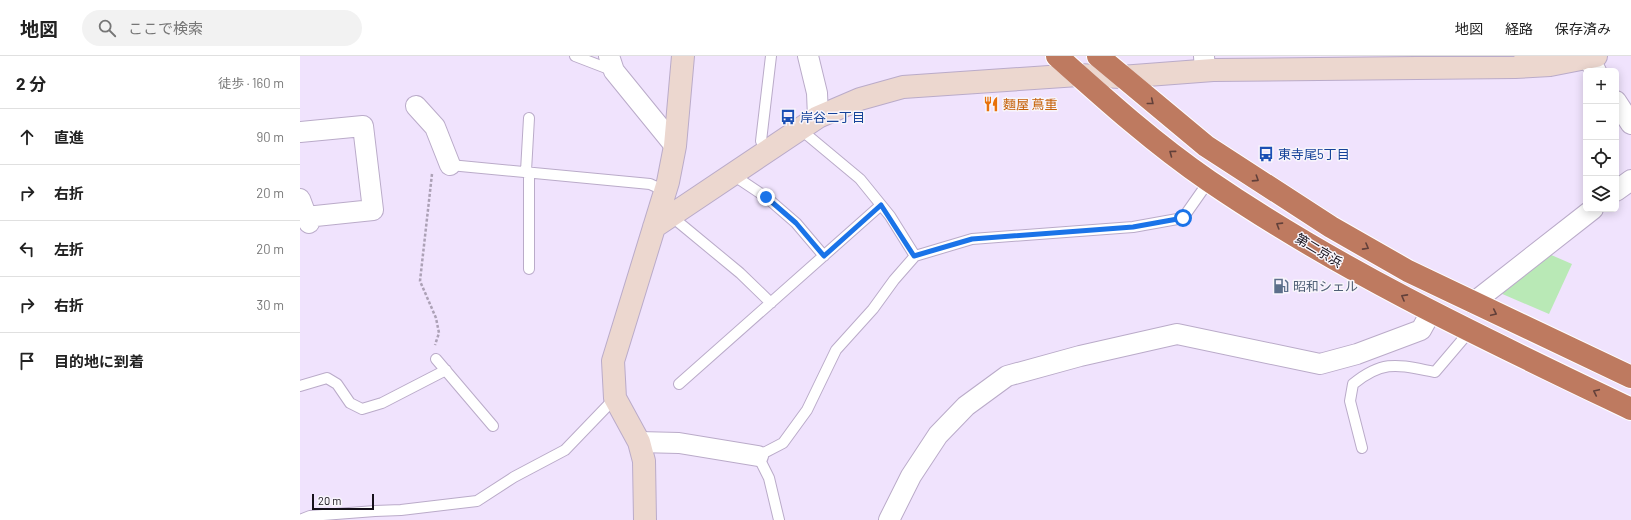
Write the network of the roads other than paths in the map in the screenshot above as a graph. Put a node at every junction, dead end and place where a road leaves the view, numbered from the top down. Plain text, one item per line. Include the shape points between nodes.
1 (575, 56) edge
2 (683, 56) edge
3 (771, 56) edge
4 (808, 56) edge
5 (1057, 56) edge
6 (1098, 56) edge
7 (1566, 58) edge
8 (1400, 62) edge
9 (1594, 62) edge
10 (1204, 63) edge
11 (612, 64) edge
12 (1078, 75) junction
13 (1121, 77) junction
14 (1618, 104) edge
15 (416, 106) dead end
16 (818, 117) junction
17 (529, 118) dead end
18 (1631, 124) edge
19 (800, 129) junction
20 (300, 132) edge
21 (675, 146) junction
22 (767, 152) junction
23 (441, 168) joint
24 (528, 171) junction
25 (733, 175) junction
26 (1631, 180) edge
27 (1209, 181) junction
28 (1619, 189) edge
29 (665, 191) junction
30 (300, 199) edge
31 (881, 205) junction
32 (1590, 212) edge
33 (662, 222) junction
34 (305, 223) edge
35 (824, 256) junction
36 (914, 256) junction
37 (529, 269) dead end
38 (771, 302) junction
39 (1473, 303) junction
40 (1431, 312) junction
41 (1469, 332) junction
42 (436, 359) road end
43 (446, 370) junction
44 (1631, 377) edge
45 (679, 384) dead end
46 (300, 386) edge
47 (616, 398) junction
48 (1631, 409) edge
49 (493, 426) dead end
50 (639, 442) junction
51 (1362, 448) dead end
52 (758, 456) junction
53 (300, 520) edge
54 (645, 520) edge
55 (779, 520) edge
56 (889, 520) edge

1 - 11 lane
2 - 21 street
3 - 22 lane via 761,141
4 - 16 street via 817,93
5 - 12 highway, 第二京浜
6 - 13 highway, 第二京浜
7 - 8 street via 1550,65 1522,66
7 - 9 street
8 - 10 street
10 - 13 street
11 - 21 street
12 - 13 street
12 - 16 street via 903,87 860,99
27 -> 12 highway, 第二京浜 via 1138,127
13 -> 39 highway, 第二京浜 via 1206,146 1331,227 1408,271
14 - 18 street
15 - 23 street via 435,127
16 - 19 street
17 - 24 lane
19 - 22 street
19 - 31 lane via 860,179
20 - 34 street via 363,126 372,210
21 - 29 street
22 - 25 street
23 - 24 lane
24 - 29 lane via 650,184
24 - 37 lane
25 - 33 street
25 - 35 lane via 766,197 796,223
26 - 28 street
27 - 36 lane via 1183,218 1133,227 972,239
40 -> 27 highway, 第二京浜 via 1319,251
29 - 33 street
30 - 34 street
31 - 35 lane
31 - 36 lane
32 - 39 street
33 - 38 lane via 740,273
33 - 47 street via 613,361
35 - 38 lane
36 - 52 lane via 873,309 836,350 807,410 783,443
38 - 45 lane
39 -> 44 highway, 第二京浜
40 - 41 highway, 第二京浜
40 - 56 street via 1421,330 1357,354 1320,364 1177,334 1007,376 966,406 938,435 911,476
48 -> 41 highway, 第二京浜
41 - 51 lane via 1435,372 1396,365 1369,371 1353,384 1350,401
42 - 43 lane
43 - 46 lane via 382,403 362,409 350,403 337,384 327,378
43 - 49 lane
47 - 50 street
47 - 53 lane via 565,450 514,477 477,501 401,510 310,516
50 - 52 street via 679,443
50 - 54 street via 646,481
52 - 55 lane via 769,478

